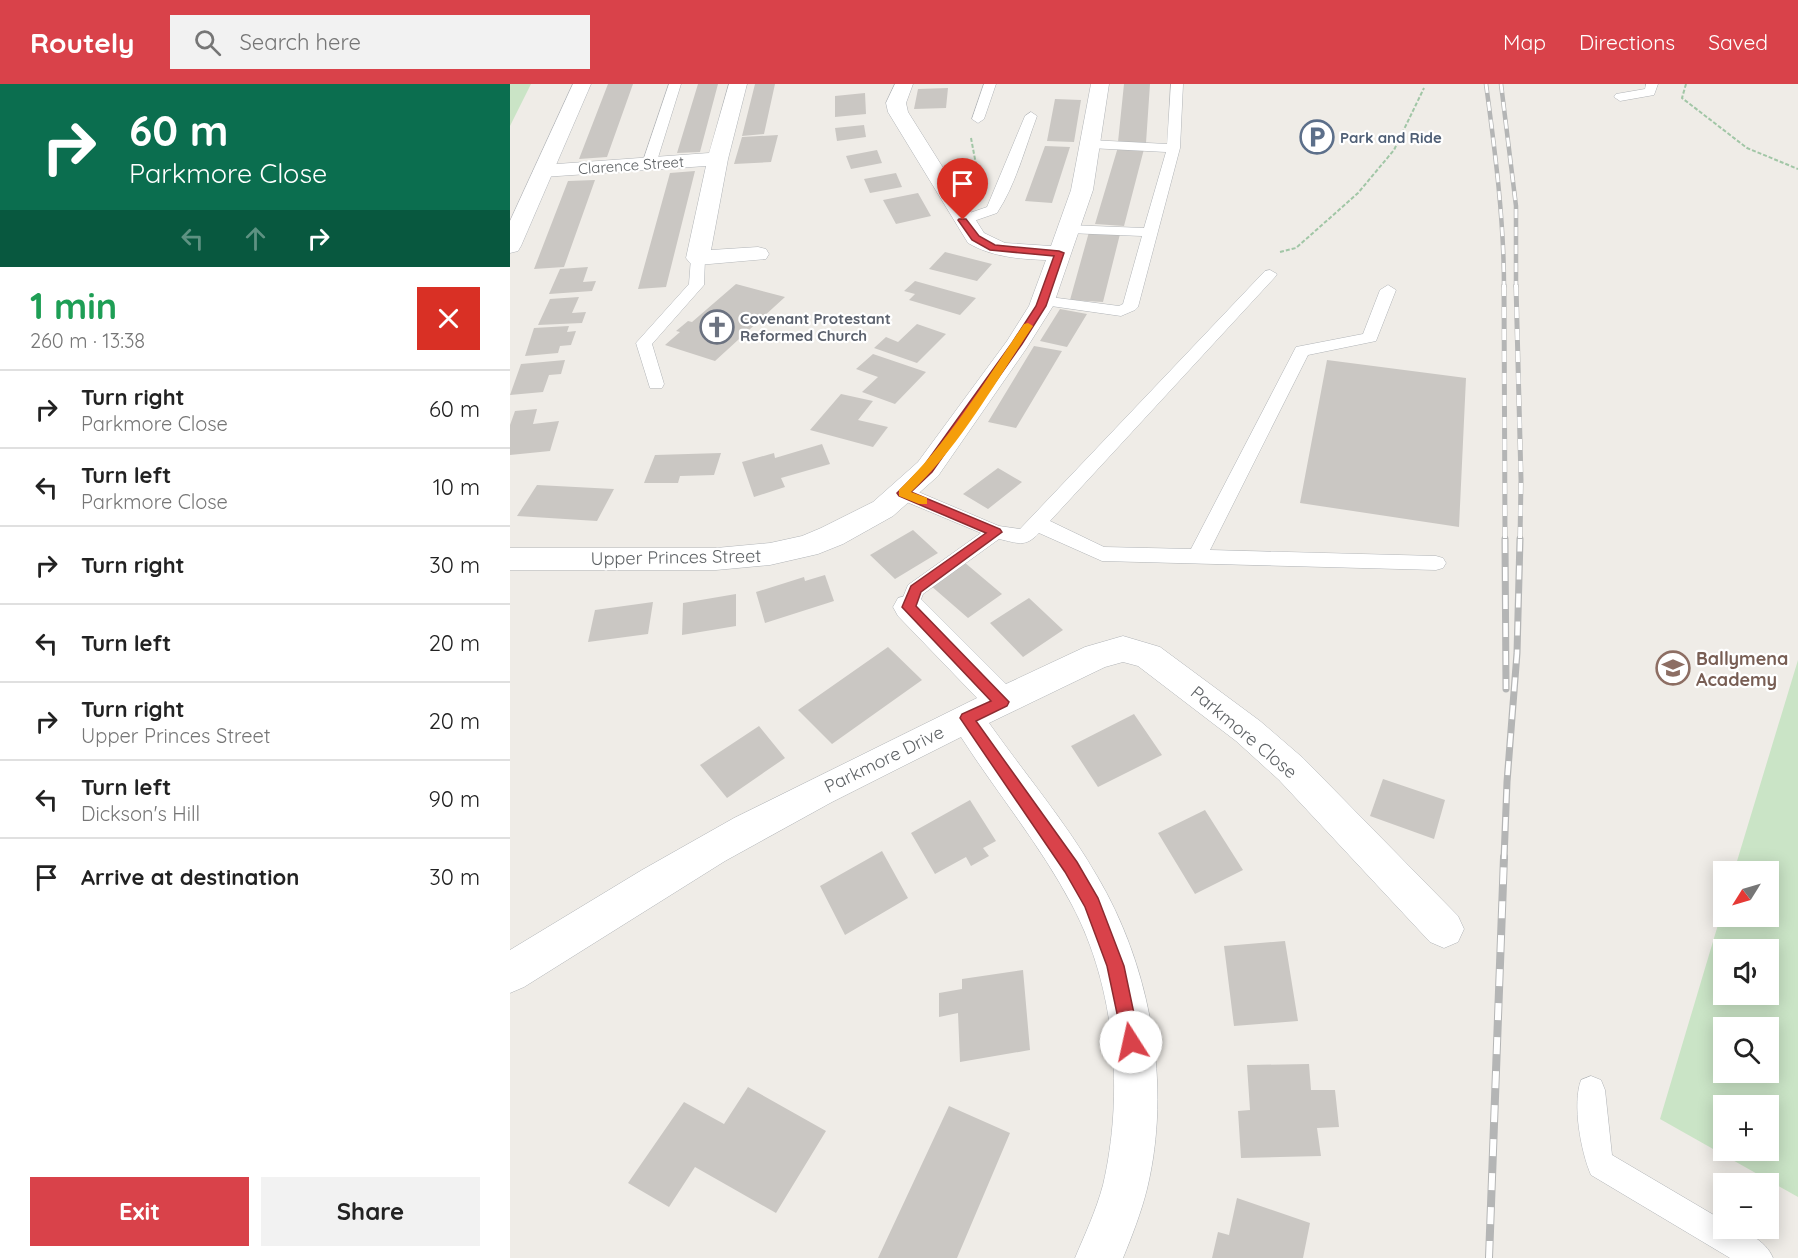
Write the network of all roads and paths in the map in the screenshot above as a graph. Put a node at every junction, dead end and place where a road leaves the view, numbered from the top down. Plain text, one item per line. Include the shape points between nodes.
1 (582, 84) edge
2 (675, 84) edge
3 (738, 84) edge
4 (904, 84) edge
5 (990, 84) edge
6 (1100, 84) edge
7 (1177, 84) edge
8 (1652, 84) edge
9 (1686, 84) edge
10 (1424, 88) dead end
11 (1620, 97) dead end
12 (1031, 116) dead end
13 (978, 119) joint
14 (1090, 144) junction
15 (1173, 148) junction
16 (718, 159) junction
17 (649, 164) junction
18 (1798, 169) edge
19 (543, 171) junction
20 (992, 210) junction
21 (963, 220) junction
22 (1150, 232) junction
23 (1064, 241) junction
24 (510, 246) edge
25 (1276, 253) dead end
26 (758, 254) dead end
27 (698, 258) junction
28 (1270, 274) dead end
29 (1388, 290) dead end
30 (1042, 301) junction
31 (656, 384) dead end
32 (903, 493) junction
33 (1036, 523) junction
34 (996, 532) junction
35 (1197, 556) junction
36 (510, 559) edge
37 (1436, 563) dead end
38 (909, 607) joint
39 (1002, 702) junction
40 (967, 718) junction
41 (1444, 929) dead end
42 (510, 973) edge
43 (1591, 1090) dead end
44 (1098, 1258) edge
45 (1758, 1258) edge

1 - 19 street
2 - 17 lane
3 - 16 street
4 - 21 street via 896,103 897,112
5 - 13 lane
6 - 14 street, Upper Princes Street
7 - 15 lane
8 - 11 lane via 1650,92
9 - 18 path via 1682,98 1739,144
10 - 25 path via 1394,150 1358,193 1296,249
12 - 20 lane
13 - 20 path via 972,124 970,137 982,196
14 - 15 lane
14 - 23 street, Upper Princes Street via 1082,190
15 - 22 lane
16 - 17 street, Clarence Street
16 - 27 street
17 - 19 street, Clarence Street
19 - 24 street
20 - 21 lane
21 - 23 street via 976,238 993,248
22 - 23 lane
22 - 30 lane via 1130,306 1121,311
23 - 30 street, Upper Princes Street
26 - 27 street
27 - 31 lane via 696,285 644,343
28 - 33 lane
29 - 35 lane via 1370,338 1302,351
30 - 32 street, Upper Princes Street via 1017,344 928,470
32 - 34 lane
32 - 36 street, Upper Princes Street via 832,536 770,554 716,559
33 - 34 lane via 1024,537
33 - 35 lane via 1102,554
34 - 38 lane via 915,590
35 - 37 lane
38 - 39 street
39 - 40 street, Parkmore Close
39 - 41 street, Parkmore Close via 1106,653 1123,649 1148,656 1248,731 1291,769
40 - 42 street, Parkmore Drive via 759,823
40 - 44 street via 1077,876 1101,922 1116,966 1135,1071 1134,1124 1127,1178
43 - 45 lane via 1596,1151 1601,1165

